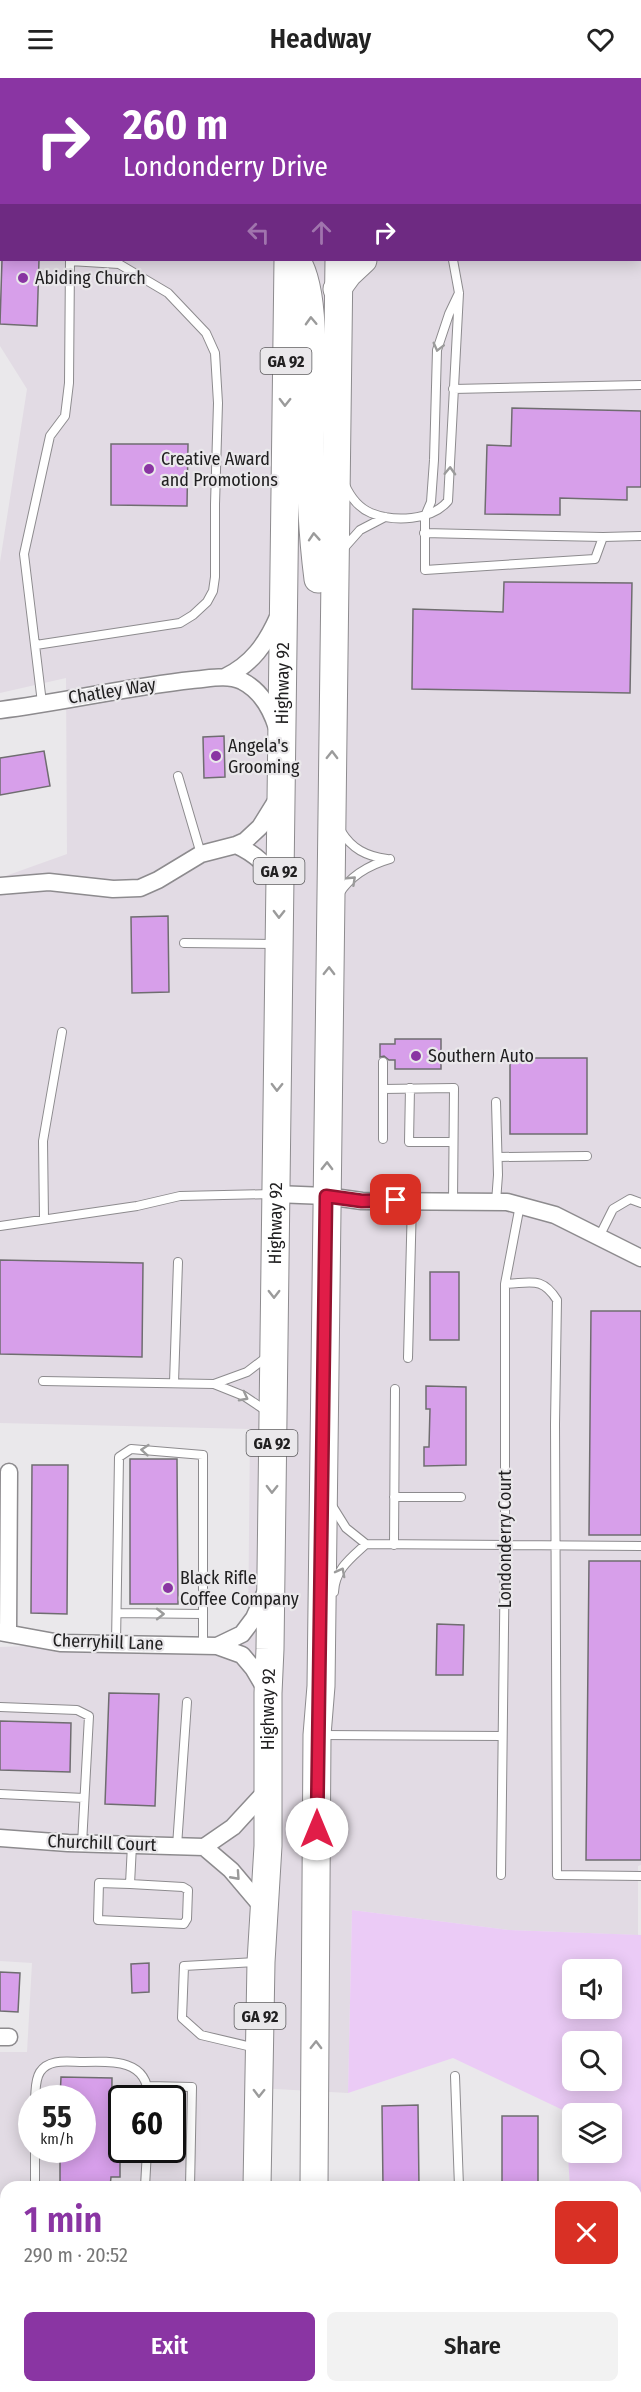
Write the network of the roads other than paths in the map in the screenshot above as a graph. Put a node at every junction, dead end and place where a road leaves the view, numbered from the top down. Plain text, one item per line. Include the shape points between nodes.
1 (70, 261) edge
2 (82, 261) edge
3 (288, 261) edge
4 (297, 261) edge
5 (339, 261) edge
6 (362, 261) edge
7 (453, 261) edge
8 (338, 289) junction
9 (459, 293) junction
10 (641, 385) edge
11 (453, 389) junction
12 (335, 460) junction
13 (425, 516) junction
14 (386, 517) junction
15 (424, 533) junction
16 (641, 536) edge
17 (603, 537) junction
18 (333, 570) junction
19 (283, 608) junction
20 (333, 635) junction
21 (36, 645) junction
22 (225, 677) junction
23 (42, 703) junction
24 (0, 710) edge
25 (281, 738) junction
26 (178, 776) dead end
27 (280, 793) junction
28 (331, 813) junction
29 (236, 845) junction
30 (201, 854) junction
31 (0, 886) edge
32 (279, 886) junction
33 (330, 917) junction
34 (184, 943) dead end
35 (279, 944) junction
36 (62, 1032) dead end
37 (383, 1062) dead end
38 (410, 1088) junction
39 (383, 1089) junction
40 (496, 1102) dead end
41 (383, 1139) dead end
42 (453, 1142) junction
43 (587, 1156) dead end
44 (498, 1157) junction
45 (275, 1194) junction
46 (326, 1196) junction
47 (412, 1200) junction
48 (453, 1201) junction
49 (496, 1202) junction
50 (641, 1203) edge
51 (520, 1205) junction
52 (44, 1219) junction
53 (0, 1226) edge
54 (599, 1238) junction
55 (641, 1258) edge
56 (178, 1262) dead end
57 (506, 1284) junction
58 (274, 1353) junction
59 (408, 1358) dead end
60 (43, 1381) dead end
61 (174, 1383) junction
62 (214, 1384) junction
63 (395, 1389) dead end
64 (273, 1415) junction
65 (9, 1472) dead end
66 (322, 1487) junction
67 (394, 1497) junction
68 (461, 1497) dead end
69 (4, 1535) edge
70 (366, 1544) junction
71 (394, 1545) junction
72 (557, 1545) junction
73 (506, 1546) junction
74 (641, 1546) edge
75 (271, 1579) junction
76 (334, 1598) dead end
77 (117, 1613) junction
78 (203, 1614) junction
79 (4, 1633) edge
80 (116, 1644) junction
81 (210, 1646) junction
82 (268, 1693) junction
83 (187, 1701) dead end
84 (0, 1707) edge
85 (317, 1735) junction
86 (502, 1736) junction
87 (267, 1790) junction
88 (0, 1794) edge
89 (84, 1798) junction
90 (0, 1838) edge
91 (82, 1844) junction
92 (132, 1845) junction
93 (177, 1846) junction
94 (204, 1847) junction
95 (501, 1875) dead end
96 (641, 1876) edge
97 (130, 1884) junction
98 (264, 1909) junction
99 (261, 1962) junction
100 (259, 2049) junction
101 (455, 2076) dead end
102 (36, 2085) edge
103 (147, 2085) edge
104 (186, 2087) edge
105 (35, 2163) edge
106 (147, 2163) edge
107 (35, 2181) edge
108 (146, 2181) edge
109 (190, 2181) edge
110 (257, 2181) edge
111 (314, 2181) edge
112 (459, 2181) edge

1 - 21 lane via 65,416 50,436 24,554
2 - 21 lane via 119,264 168,292 206,333 215,353 215,578 207,602 180,623
3 -> 19 main road, Highway 92 / GA 92
20 -> 4 main road via 321,594 314,540 309,299
5 - 8 main road, GA 92
6 - 8 main road
7 - 9 lane
8 - 12 main road, GA 92
9 - 11 lane
9 -> 13 lane via 437,350 431,502
10 - 11 lane
13 -> 11 lane via 448,501
12 - 14 lane via 352,498 370,513
12 - 18 main road, GA 92
13 - 14 lane
13 - 15 lane
14 - 18 lane via 352,537
15 - 17 lane
15 - 17 lane via 425,570 595,559
16 - 17 lane
18 - 20 main road, GA 92
19 - 22 street, Chatley Way via 257,655
19 - 25 main road, Highway 92 / GA 92
28 -> 20 main road, GA 92
21 - 23 lane
22 - 23 street, Chatley Way
22 - 25 street, Chatley Way via 243,681 261,696
23 - 24 street, Chatley Way
25 - 27 main road, Highway 92 / GA 92
26 - 30 lane
27 - 29 street via 260,827
27 - 32 main road, Highway 92 / GA 92
28 - 33 main road, GA 92
33 -> 28 lane via 346,884 366,868 390,859 355,849
29 - 30 street
29 - 32 street via 258,857
30 - 31 street via 140,888 49,882
32 -> 35 main road, Highway 92 / GA 92
46 -> 33 main road, GA 92
34 - 35 lane
35 -> 45 main road, Highway 92 / GA 92
36 - 52 lane via 43,1141
37 - 39 lane
38 - 39 lane
38 - 42 lane via 454,1088
38 - 42 lane via 409,1142
39 - 41 lane
40 - 44 lane
42 - 48 lane
43 - 44 lane
44 - 49 lane
45 - 46 street
45 - 52 lane via 180,1196
45 -> 58 main road, Highway 92 / GA 92
46 - 47 street via 362,1201
46 - 66 main road, GA 92
47 - 48 street
47 - 59 lane
48 - 49 street
49 - 51 street
50 - 54 lane via 630,1199 613,1209
51 - 54 street via 555,1215
51 - 57 lane, Londonderry Court
52 - 53 lane
54 - 55 street
56 - 61 lane
57 - 72 lane via 539,1282 550,1288 557,1300
57 - 73 lane, Londonderry Court
58 - 62 lane via 247,1372
58 - 64 main road, Highway 92 / GA 92
60 - 61 lane
61 - 62 lane
62 -> 64 lane via 244,1396
63 - 67 lane
64 -> 75 main road, Highway 92 / GA 92
65 - 69 street
66 - 70 lane via 346,1528
66 - 85 main road, GA 92 via 327,1681
67 - 68 lane
67 - 71 lane
69 - 79 street
70 - 71 lane
76 -> 70 lane via 336,1578 343,1566
71 - 73 lane
72 - 73 lane
72 - 74 lane
72 - 96 lane via 557,1875
73 - 86 lane, Londonderry Court
75 - 81 street via 254,1618 242,1634
75 - 82 main road, Highway 92 / GA 92
77 -> 78 lane
78 -> 77 lane via 203,1455 131,1449 119,1457
77 - 80 lane
78 - 81 lane
79 - 80 street, Cherryhill Lane via 60,1643
80 - 81 street, Cherryhill Lane
81 - 82 street via 242,1655
82 - 87 main road, Highway 92 / GA 92
83 - 93 lane
84 - 89 lane via 77,1710 88,1716
85 - 86 lane
111 -> 85 main road, GA 92
86 - 95 lane, Londonderry Court
87 - 94 street via 233,1827
87 - 98 main road, Highway 92 / GA 92
88 - 89 lane
89 - 91 lane
90 - 91 street, Churchill Court
91 - 92 street, Churchill Court
92 - 93 street, Churchill Court
92 - 97 lane
93 - 94 street, Churchill Court
94 -> 98 street via 231,1870
97 - 97 lane via 99,1883 98,1920 184,1924 188,1920 188,1890
98 - 99 main road, Highway 92 / GA 92
99 - 100 main road, Highway 92 / GA 92
99 - 100 lane via 184,1966 182,2018 201,2035
100 -> 110 main road, Highway 92 / GA 92
101 - 112 lane
102 - 103 lane via 40,2071 50,2063 119,2061 136,2070
104 - 109 lane via 192,2087
105 - 107 lane
106 - 108 lane

